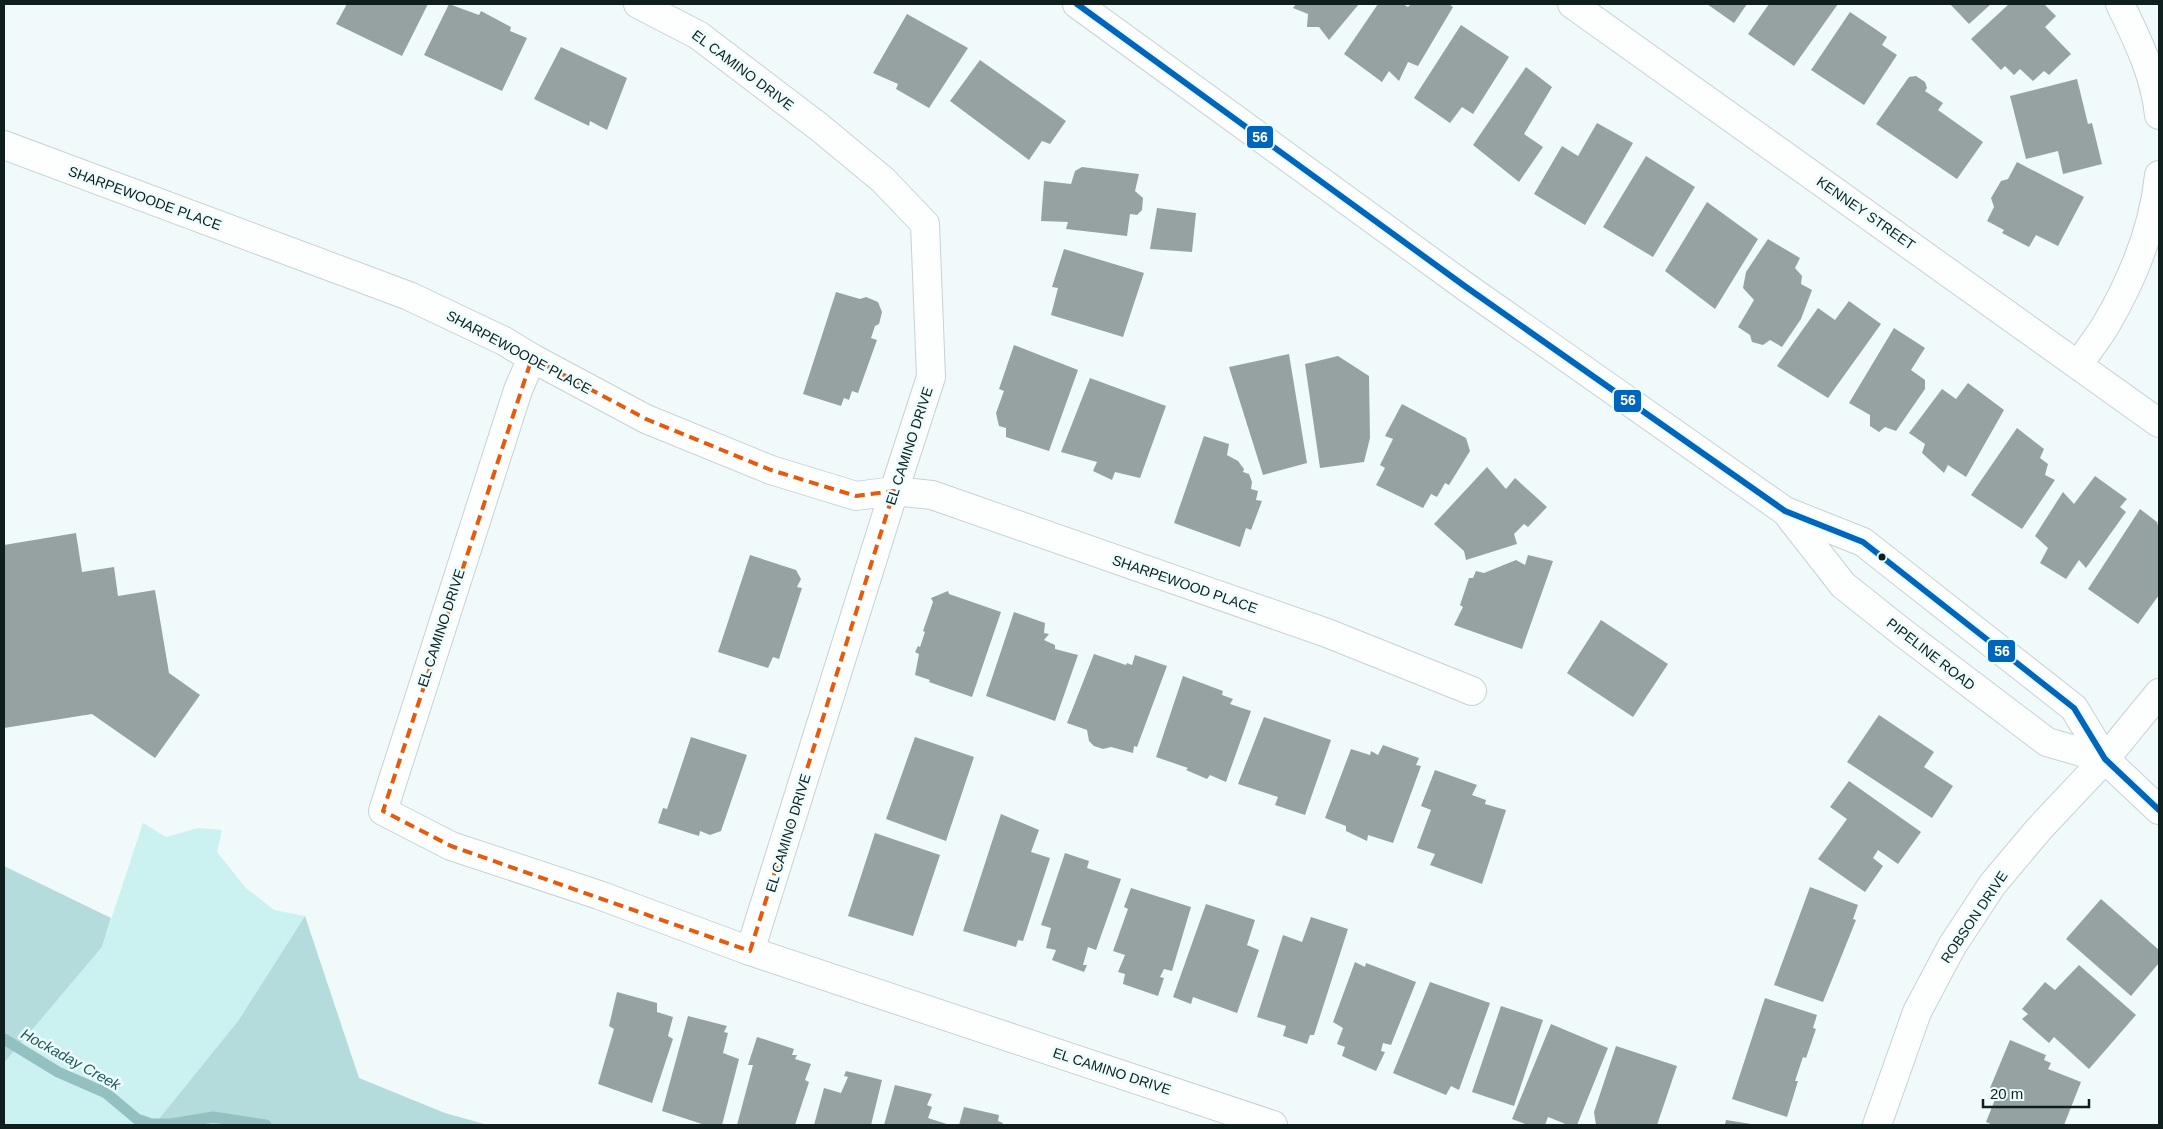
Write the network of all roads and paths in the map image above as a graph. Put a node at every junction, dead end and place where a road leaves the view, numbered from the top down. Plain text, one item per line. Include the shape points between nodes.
1 (638, 4) edge
2 (1077, 4) edge
3 (1572, 4) edge
4 (2120, 4) edge
5 (2159, 115) edge
6 (4, 145) edge
7 (2159, 175) edge
8 (532, 358) junction
9 (2079, 364) junction
10 (2159, 422) edge
11 (894, 491) junction
12 (1785, 510) junction
13 (1472, 691) dead end
14 (2159, 694) edge
15 (2105, 759) junction
16 (2159, 810) edge
17 (750, 951) junction
18 (1273, 1125) edge
19 (1877, 1125) edge

1 - 11 street, EL CAMINO DRIVE via 698,35 819,127 883,180 925,224 931,377
2 - 12 street, PIPELINE ROAD via 1466,287
3 - 9 street, KENNEY STREET
4 - 5 street via 2157,94
6 - 8 street, SHARPEWOODE PLACE via 409,296 504,341
7 - 9 street via 2157,197 2143,246 2107,323
8 - 11 street, SHARPEWOODE PLACE via 646,419 771,470 856,496
8 - 17 street, EL CAMINO DRIVE via 518,390 383,811 451,846 599,895
9 - 10 street, KENNEY STREET
11 - 13 street, SHARPEWOOD PLACE via 932,495 1327,633
11 - 17 street, EL CAMINO DRIVE
12 - 15 street, PIPELINE ROAD via 1863,542 2074,708
12 - 15 street, PIPELINE ROAD via 1843,585 1902,632 2047,742
14 - 15 street, ROBSON DRIVE
15 - 16 street, PIPELINE ROAD
15 - 19 street, ROBSON DRIVE via 1992,885 1952,946 1917,1012
17 - 18 street, EL CAMINO DRIVE

